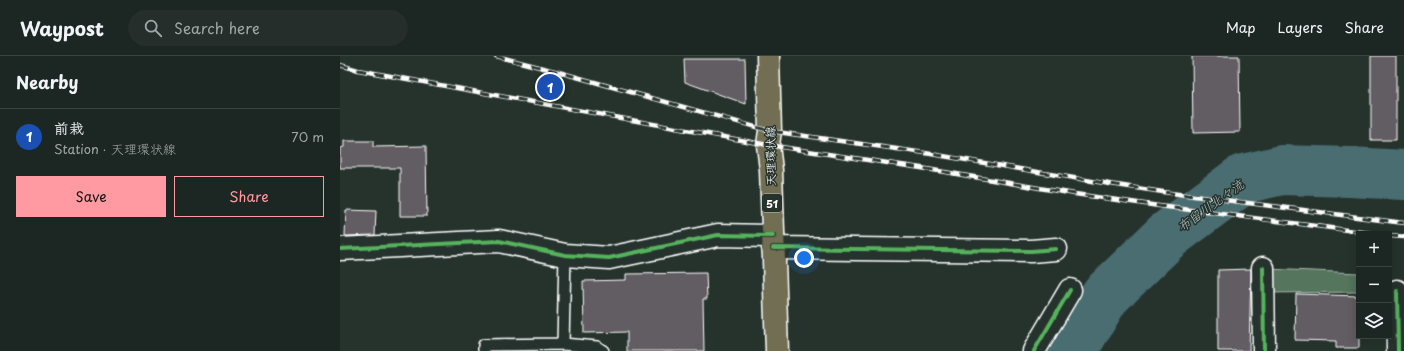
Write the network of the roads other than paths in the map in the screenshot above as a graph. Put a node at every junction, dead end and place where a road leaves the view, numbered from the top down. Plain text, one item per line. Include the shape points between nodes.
1 (768, 56) edge
2 (773, 242) junction
3 (340, 249) edge
4 (1056, 249) dead end
5 (565, 255) junction
6 (1263, 268) dead end
7 (1070, 290) dead end
8 (1397, 291) dead end
9 (563, 344) junction
10 (1036, 350) edge
11 (484, 351) edge
12 (603, 351) edge
13 (777, 351) edge
14 (1264, 351) edge
15 (1398, 351) edge

1 - 2 main road, 天理環状線 / 51 via 768,145
2 - 4 street via 1031,251
2 - 5 street via 718,234 609,258
2 - 13 main road, 天理環状線 / 51
3 - 5 street via 499,242
5 - 9 lane
6 - 14 street
7 - 10 street
8 - 15 street
9 - 11 lane via 484,345
9 - 12 lane via 597,347

